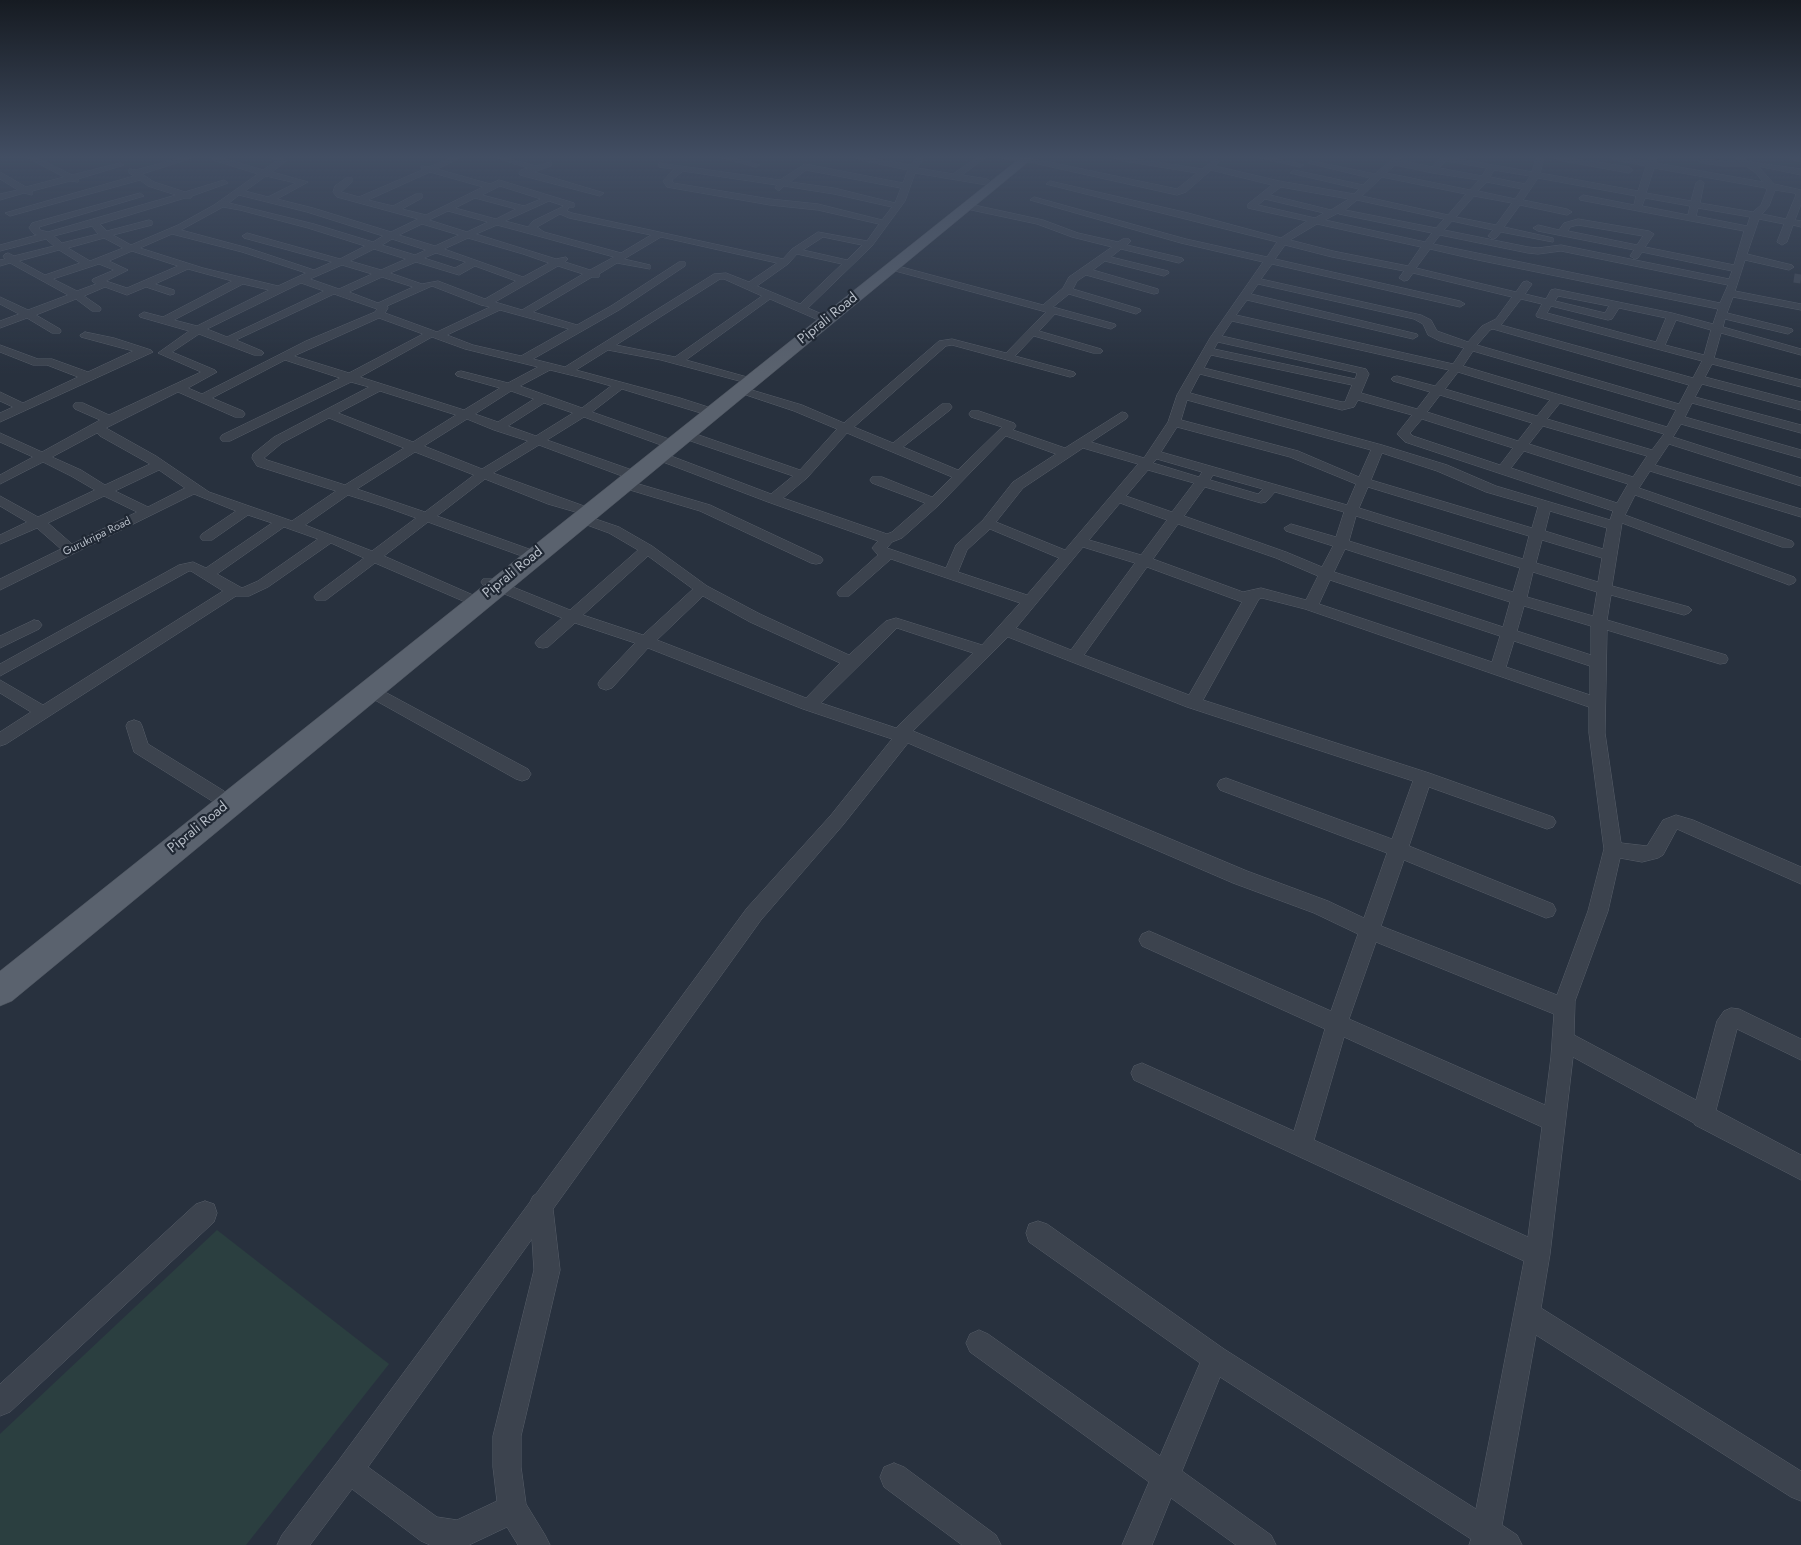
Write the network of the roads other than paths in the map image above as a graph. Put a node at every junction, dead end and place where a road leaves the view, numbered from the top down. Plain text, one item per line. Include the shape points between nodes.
1 (36, 230) edge
2 (65, 230) edge
3 (100, 230) edge
4 (121, 230) edge
5 (166, 230) edge
6 (174, 230) edge
7 (323, 230) edge
8 (376, 230) edge
9 (403, 230) edge
10 (454, 230) edge
11 (475, 230) edge
12 (526, 230) edge
13 (536, 230) edge
14 (641, 230) edge
15 (880, 230) edge
16 (921, 230) edge
17 (936, 230) edge
18 (1062, 230) edge
19 (1144, 230) edge
20 (1149, 230) edge
21 (1172, 230) edge
22 (1242, 230) edge
23 (1297, 230) edge
24 (1321, 230) edge
25 (1355, 230) edge
26 (1386, 230) edge
27 (1433, 230) edge
28 (1498, 230) edge
29 (1518, 230) edge
30 (1540, 230) edge
31 (1564, 230) edge
32 (1626, 230) edge
33 (1750, 230) edge
34 (1786, 230) edge
35 (1438, 231) junction
36 (170, 232) junction
37 (1562, 233) junction
38 (105, 234) junction
39 (466, 234) junction
40 (541, 234) junction
41 (659, 234) junction
42 (46, 235) junction
43 (393, 235) junction
44 (1379, 235) junction
45 (247, 236) dead end
46 (1165, 236) junction
47 (553, 237) junction
48 (1550, 240) dead end
49 (1283, 241) junction
50 (1489, 242) junction
51 (1782, 242) dead end
52 (869, 244) junction
53 (376, 245) junction
54 (1120, 245) junction
55 (588, 246) junction
56 (61, 247) junction
57 (0, 248) edge
58 (1640, 248) junction
59 (132, 249) junction
60 (435, 249) junction
61 (1424, 249) junction
62 (795, 251) junction
63 (526, 252) junction
64 (1742, 256) junction
65 (415, 257) junction
66 (618, 258) junction
67 (1105, 258) junction
68 (11, 260) junction
69 (1180, 260) dead end
70 (101, 261) junction
71 (1271, 261) junction
72 (341, 262) junction
73 (475, 262) junction
74 (558, 262) junction
75 (784, 262) junction
76 (1631, 262) junction
77 (0, 263) edge
78 (849, 263) junction
79 (89, 264) junction
80 (682, 264) dead end
81 (1600, 265) junction
82 (187, 266) junction
83 (891, 267) junction
84 (1789, 267) tunnel mouth
85 (647, 268) dead end
86 (1532, 268) junction
87 (1409, 269) junction
88 (1488, 269) dead end
89 (1738, 269) junction
90 (456, 271) junction
91 (1085, 271) junction
92 (315, 273) junction
93 (1164, 273) dead end
94 (380, 274) junction
95 (593, 275) junction
96 (1624, 276) dead end
97 (44, 278) junction
98 (301, 279) junction
99 (1073, 279) junction
100 (242, 280) junction
101 (524, 281) junction
102 (1256, 281) junction
103 (1591, 281) junction
104 (434, 283) junction
105 (104, 284) junction
106 (146, 284) junction
107 (1092, 284) dead end
108 (750, 286) junction
109 (422, 287) junction
110 (1396, 288) junction
111 (1731, 288) junction
112 (276, 289) junction
113 (1066, 290) junction
114 (338, 291) junction
115 (1154, 291) dead end
116 (170, 292) dead end
117 (1656, 293) junction
118 (771, 294) junction
119 (77, 295) junction
120 (1245, 296) junction
121 (1519, 296) junction
122 (0, 300) edge
123 (485, 302) junction
124 (1549, 303) junction
125 (1460, 304) dead end
126 (1616, 304) junction
127 (500, 306) junction
128 (1801, 307) edge
129 (96, 309) dead end
130 (1049, 309) junction
131 (379, 310) junction
132 (1136, 311) dead end
133 (1650, 311) junction
134 (1722, 311) junction
135 (811, 312) junction
136 (524, 313) junction
137 (1399, 313) junction
138 (29, 314) junction
139 (144, 315) dead end
140 (1672, 316) junction
141 (1230, 317) junction
142 (1608, 317) junction
143 (164, 321) junction
144 (0, 325) edge
145 (1110, 326) dead end
146 (1492, 326) junction
147 (580, 329) junction
148 (198, 330) junction
149 (1718, 330) junction
150 (56, 331) dead end
151 (1389, 331) junction
152 (1599, 331) junction
153 (1788, 331) dead end
154 (1030, 332) junction
155 (436, 334) junction
156 (85, 335) dead end
157 (1414, 336) dead end
158 (1215, 338) junction
159 (228, 340) junction
160 (606, 346) junction
161 (1470, 347) junction
162 (1659, 347) junction
163 (0, 348) edge
164 (142, 351) junction
165 (1208, 351) junction
166 (1097, 352) dead end
167 (1801, 352) edge
168 (164, 353) junction
169 (258, 353) dead end
170 (1008, 356) junction
171 (286, 357) junction
172 (523, 360) junction
173 (1708, 360) junction
174 (677, 361) junction
175 (1581, 364) junction
176 (548, 366) junction
177 (1368, 368) junction
178 (1456, 368) junction
179 (1196, 370) junction
180 (568, 371) junction
181 (461, 374) dead end
182 (1070, 374) dead end
183 (87, 376) junction
184 (351, 377) junction
185 (1397, 379) dead end
186 (1795, 379) edge
187 (1697, 381) junction
188 (742, 384) junction
189 (620, 385) junction
190 (380, 386) junction
191 (178, 388) junction
192 (508, 388) junction
193 (1437, 390) junction
194 (0, 396) edge
195 (1183, 396) junction
196 (202, 398) junction
197 (543, 398) junction
198 (1556, 398) junction
199 (1783, 402) junction
200 (79, 406) dead end
201 (1801, 406) edge
202 (22, 407) junction
203 (946, 407) dead end
204 (1684, 409) junction
205 (704, 410) junction
206 (584, 412) junction
207 (1419, 413) junction
208 (238, 414) dead end
209 (329, 414) junction
210 (975, 414) dead end
211 (467, 415) junction
212 (1122, 416) dead end
213 (0, 418) edge
214 (109, 420) junction
215 (1539, 420) junction
216 (1174, 422) junction
217 (1777, 422) junction
218 (98, 427) junction
219 (498, 427) junction
220 (845, 428) junction
221 (1801, 429) edge
222 (1003, 432) junction
223 (1669, 436) junction
224 (0, 437) edge
225 (226, 438) dead end
226 (538, 441) junction
227 (1081, 442) junction
228 (670, 444) junction
229 (1520, 445) junction
230 (414, 447) junction
231 (894, 448) junction
232 (1378, 448) junction
233 (1065, 453) junction
234 (1801, 454) edge
235 (1656, 455) junction
236 (43, 456) junction
237 (1149, 461) junction
238 (159, 465) junction
239 (1649, 467) junction
240 (1210, 470) junction
241 (1502, 471) junction
242 (483, 474) junction
243 (802, 475) junction
244 (961, 476) junction
245 (626, 478) junction
246 (0, 480) edge
247 (877, 480) dead end
248 (1202, 482) junction
249 (1364, 482) junction
250 (1801, 482) edge
251 (1635, 486) junction
252 (1271, 488) junction
253 (194, 489) junction
254 (105, 490) junction
255 (346, 490) junction
256 (1116, 497) junction
257 (0, 500) edge
258 (773, 500) junction
259 (934, 502) junction
260 (1544, 505) junction
261 (246, 510) junction
262 (147, 512) junction
263 (1352, 512) junction
264 (580, 513) junction
265 (1801, 513) edge
266 (427, 517) junction
267 (1617, 517) junction
268 (1176, 518) junction
269 (38, 522) junction
270 (988, 523) junction
271 (288, 524) junction
272 (1291, 528) dead end
273 (1536, 535) junction
274 (207, 537) dead end
275 (329, 538) junction
276 (0, 540) edge
277 (1081, 542) junction
278 (1341, 543) junction
279 (1787, 544) dead end
280 (888, 546) junction
281 (647, 549) junction
282 (71, 550) junction
283 (524, 552) junction
284 (1609, 555) junction
285 (376, 556) junction
286 (1067, 556) junction
287 (816, 560) dead end
288 (1144, 561) junction
289 (1529, 565) junction
290 (951, 573) junction
291 (207, 574) junction
292 (1326, 574) junction
293 (1789, 580) dead end
294 (493, 584) junction
295 (0, 585) edge
296 (702, 589) junction
297 (1604, 589) junction
298 (234, 591) junction
299 (844, 593) dead end
300 (1253, 596) junction
301 (321, 597) dead end
302 (468, 598) junction
303 (1518, 599) junction
304 (1031, 602) junction
305 (1310, 606) junction
306 (1684, 610) dead end
307 (571, 616) junction
308 (1599, 624) junction
309 (34, 625) dead end
310 (1006, 630) junction
311 (1509, 633) junction
312 (646, 641) junction
313 (0, 643) edge
314 (543, 643) dead end
315 (984, 652) junction
316 (1074, 658) junction
317 (1720, 659) dead end
318 (851, 662) junction
319 (1598, 663) junction
320 (1497, 670) junction
321 (0, 671) edge
322 (606, 684) dead end
323 (0, 686) edge
324 (370, 690) junction
325 (1194, 703) junction
326 (1597, 704) junction
327 (809, 705) junction
328 (43, 712) junction
329 (134, 726) dead end
330 (902, 735) junction
331 (0, 740) edge
332 (522, 774) dead end
333 (1423, 778) junction
334 (1226, 785) dead end
335 (218, 796) junction
336 (1547, 822) dead end
337 (1398, 849) junction
338 (1613, 849) junction
339 (1801, 876) edge
340 (1546, 910) dead end
341 (1369, 930) junction
342 (1149, 940) dead end
343 (0, 972) edge
344 (0, 990) edge
345 (1564, 1008) junction
346 (1337, 1024) junction
347 (1563, 1040) junction
348 (1801, 1050) edge
349 (1142, 1073) dead end
350 (1703, 1117) junction
351 (1554, 1121) junction
352 (1301, 1146) junction
353 (1801, 1168) edge
354 (541, 1204) junction
355 (206, 1213) dead end
356 (1038, 1233) dead end
357 (1538, 1254) junction
358 (1528, 1315) junction
359 (979, 1343) dead end
360 (1215, 1358) junction
361 (0, 1402) edge
362 (349, 1470) junction
363 (1166, 1476) junction
364 (894, 1477) dead end
365 (1801, 1487) edge
366 (512, 1509) junction
367 (1493, 1540) edge
368 (292, 1545) edge
369 (535, 1545) edge
370 (986, 1545) edge
371 (1137, 1545) edge
372 (1261, 1545) edge

1 - 42 street
2 - 42 street
3 - 38 street
4 - 38 street
5 - 36 street
6 - 36 street
7 - 53 street
8 - 43 street
9 - 43 street
10 - 39 street
11 - 39 street
12 - 40 street
13 - 40 street
14 - 41 street
15 - 52 street
16 - 135 main road
17 - 83 main road, Piprali Road
18 - 54 street
19 - 54 street
20 - 46 street
21 - 46 street
22 - 49 street
23 - 49 street
24 - 61 street
25 - 44 street
26 - 44 street
27 - 35 street
28 - 50 street
29 - 48 street
30 - 37 street
31 - 37 street
32 - 58 street via 1649,234
33 - 64 street
34 - 51 street
35 - 50 street
35 - 61 street
36 - 59 street
36 - 92 street via 245,250
37 - 58 street
38 - 56 street
38 - 59 street
39 - 60 street
39 - 63 street
40 - 47 street
41 - 66 street
41 - 75 street
42 - 56 street
42 - 57 street
43 - 53 street
43 - 60 street
44 - 61 street
45 - 72 street
46 - 71 street
47 - 55 street
47 - 63 street
49 - 71 street
49 - 87 street
50 - 86 street
52 - 62 street via 821,234
52 - 78 street
53 - 65 street
53 - 72 street
54 - 67 street
54 - 69 street
55 - 66 street
55 - 74 street
56 - 68 street
56 - 79 street
57 - 68 street
58 - 76 street
58 - 89 street
59 - 70 street
59 - 82 street
60 - 65 street
60 - 73 street
61 - 86 street
61 - 87 street
61 - 88 street
62 - 75 street
62 - 78 street
63 - 74 street
64 - 84 street
64 - 89 street
65 - 90 street
65 - 94 street
66 - 85 street
66 - 95 street
67 - 91 street
67 - 93 street
68 - 77 street
68 - 97 street
70 - 79 street
70 - 105 street via 124,270 97,281
71 - 102 street
71 - 110 street
72 - 92 street
72 - 94 street
73 - 90 street
73 - 101 street
74 - 95 street
74 - 101 street
75 - 108 street
76 - 81 street
76 - 111 street
78 - 135 street
79 - 97 street
80 - 147 street
81 - 86 street
81 - 86 street via 1561,248
81 - 103 street
82 - 100 street
82 - 106 street
83 - 130 street
83 - 188 main road, Piprali Road
86 - 103 street
86 - 121 street
87 - 110 street
87 - 121 street
89 - 111 street
90 - 104 street via 459,272
91 - 99 street
91 - 115 street
92 - 98 street
94 - 109 street
94 - 114 street
95 - 136 street
96 - 117 street via 1656,284
97 - 119 street
98 - 112 street
98 - 114 street
99 - 107 street
99 - 113 street
100 - 112 street
100 - 143 street
101 - 123 street
102 - 120 street
102 - 137 street
103 - 117 street
104 - 109 street
104 - 123 street
105 - 106 street via 127,292
105 - 119 street
106 - 116 street
108 - 118 street
108 - 160 street via 718,276
109 - 131 street
110 - 125 street
111 - 128 street via 1776,304
111 - 134 street
112 - 148 street
113 - 130 street
113 - 132 street
114 - 131 street
114 - 159 street
117 - 133 street
117 - 134 street
118 - 135 street
118 - 174 street
119 - 129 street
119 - 138 street
120 - 141 street
120 - 151 street
121 - 124 street
121 - 146 street via 1500,321
122 - 138 street
123 - 127 street
124 - 126 street via 1555,292
124 - 142 street
124 - 152 street via 1541,315
126 - 133 street
126 - 142 street
127 - 136 street
127 - 155 street
130 - 145 street
130 - 154 street
131 - 155 street
131 - 171 street
133 - 140 street
134 - 149 street
134 - 153 street
135 - 188 main road
136 - 147 street
137 - 151 street
137 - 161 street via 1423,319 1436,336
138 - 144 street
138 - 150 street
139 - 143 street
140 - 149 street
140 - 162 street
141 - 158 street
141 - 177 street
142 - 152 street
143 - 148 street
146 - 161 street via 1486,328
146 - 175 street
147 - 172 street
148 - 159 street
148 - 168 street
149 - 167 street
149 - 173 street via 1719,343
151 - 157 street
151 - 177 street
152 - 162 street
154 - 166 street
154 - 170 street
155 - 172 street via 469,347
155 - 184 street
156 - 164 street
158 - 165 street
158 - 177 street via 1356,369
159 - 169 street
160 - 174 street
160 - 180 street
161 - 175 street
161 - 178 street
162 - 173 street
163 - 183 street via 37,363 48,361
164 - 168 street via 158,356
164 - 183 street
165 - 177 street
165 - 179 street
168 - 191 street via 211,372
170 - 182 street
170 - 220 street via 946,342
171 - 184 street
171 - 196 street
172 - 176 street
173 - 186 street
173 - 187 street
174 - 188 street
175 - 187 street
175 - 204 street
176 - 180 street
176 - 192 street
177 - 178 street
177 - 179 street via 1350,404 1342,406
177 - 207 street
178 - 193 street
178 - 198 street
179 - 195 street
180 - 189 street
181 - 192 street
183 - 202 street
184 - 190 street
184 - 225 street
185 - 193 street
186 - 199 street
187 - 199 street
187 - 204 street
188 - 205 main road
188 - 220 street
188 - 228 main road, Piprali Road
189 - 205 street
189 - 206 street
190 - 209 street
190 - 211 street
191 - 196 street
191 - 214 street
192 - 197 street
192 - 211 street
193 - 207 street
193 - 215 street
194 - 202 street
195 - 216 street
195 - 232 street
196 - 208 street
197 - 206 street
197 - 219 street
198 - 215 street
198 - 223 street
199 - 201 street
199 - 217 street
200 - 214 street
202 - 213 street
203 - 231 street
204 - 217 street
204 - 223 street
204 - 234 street
205 - 228 main road
206 - 226 street
206 - 228 street
207 - 229 street
207 - 241 street via 1403,434 1406,438
209 - 230 street
209 - 255 street via 278,440 258,458 262,463
210 - 222 street via 1010,426
211 - 219 street
211 - 230 street
212 - 227 street
214 - 218 street
215 - 229 street
215 - 235 street
216 - 237 street
216 - 249 street via 1294,454
217 - 221 street
218 - 236 street
218 - 238 street
219 - 226 street
220 - 231 street
220 - 243 street
222 - 233 street
222 - 244 street
223 - 235 street
223 - 250 street
224 - 236 street
226 - 242 street
226 - 245 street
227 - 233 street
227 - 237 street
228 - 243 street
228 - 245 main road, Piprali Road
228 - 258 street
229 - 241 street
229 - 251 street
230 - 242 street
230 - 255 street
231 - 244 street
232 - 249 street
232 - 260 street
233 - 270 street via 1018,486
235 - 239 street
236 - 246 street
236 - 254 street
237 - 240 street
237 - 248 street
237 - 256 street
238 - 253 street
238 - 254 street
239 - 251 street
239 - 265 street
240 - 248 street
240 - 252 street
241 - 267 street
242 - 264 street
242 - 266 street
243 - 258 street
244 - 259 street
245 - 264 main road, Piprali Road
245 - 287 street via 705,508
247 - 259 street
248 - 252 street via 1261,499
248 - 268 street
249 - 263 street
249 - 273 street
251 - 267 street
251 - 279 street
252 - 263 street
253 - 261 street
253 - 262 street, Gurukripa Road
254 - 262 street
254 - 269 street
255 - 266 street
255 - 271 street
256 - 268 street
256 - 277 street
257 - 269 street
258 - 280 street
259 - 280 street
260 - 267 street
260 - 273 street
261 - 271 street
261 - 274 street
262 - 282 street, Gurukripa Road
263 - 278 street
263 - 289 street
264 - 281 street
264 - 283 main road
264 - 294 main road, Piprali Road
266 - 283 street
266 - 285 street
267 - 284 street
267 - 293 street
268 - 288 street
268 - 292 street
269 - 276 street
269 - 282 street
270 - 286 street
270 - 290 street via 961,548
271 - 275 street
271 - 291 street
272 - 278 street
273 - 284 street
273 - 289 street
275 - 285 street
275 - 298 street via 252,591
277 - 286 street
277 - 288 street
278 - 292 street
278 - 303 street
280 - 290 street
280 - 299 street
281 - 296 street
281 - 307 street
282 - 295 street, Gurukripa Road
283 - 294 main road
284 - 297 street
285 - 301 street
285 - 302 street
286 - 304 street
288 - 300 street via 1229,593
288 - 316 street
289 - 297 street
289 - 303 street
290 - 304 street
291 - 298 street
291 - 321 street via 193,566 178,570
292 - 305 street
292 - 311 street
294 - 302 main road
294 - 307 street
294 - 324 main road, Piprali Road
296 - 312 street
296 - 318 street via 755,618
297 - 306 street
297 - 308 street
298 - 328 street
300 - 305 street via 1261,593
300 - 325 street
302 - 335 main road
303 - 308 street
303 - 311 street
304 - 310 street
305 - 320 street
307 - 312 street
307 - 314 street
308 - 317 street
308 - 319 street
309 - 313 street
310 - 315 street
310 - 316 street
311 - 319 street
311 - 320 street
312 - 322 street
312 - 327 street
315 - 318 street via 896,623 885,629
315 - 330 street
316 - 325 street
318 - 327 street
319 - 326 street
320 - 326 street
323 - 328 street
324 - 332 street
324 - 344 main road, Piprali Road
325 - 333 street
326 - 338 street via 1597,733
327 - 330 street
328 - 331 street
329 - 335 street via 140,748
330 - 341 street via 1240,877 1321,907
330 - 354 street via 837,820 754,914
333 - 336 street
333 - 337 street
334 - 337 street
335 - 343 main road
337 - 340 street
337 - 341 street
338 - 339 street via 1651,853 1656,850 1669,825 1676,822
338 - 345 street via 1598,911
341 - 345 street
341 - 346 street
342 - 346 street
345 - 347 street
346 - 351 street
346 - 352 street
347 - 350 street
347 - 351 street
348 - 350 street via 1731,1018
349 - 352 street
350 - 353 street
351 - 357 street
352 - 357 street
354 - 362 street
354 - 366 street via 547,1270 507,1436
355 - 361 street
356 - 360 street
357 - 358 street
358 - 365 street
358 - 367 street
359 - 363 street
360 - 363 street
360 - 367 street
362 - 366 street via 431,1531 458,1534
362 - 368 street
363 - 371 street
363 - 372 street
364 - 370 street
366 - 369 street

